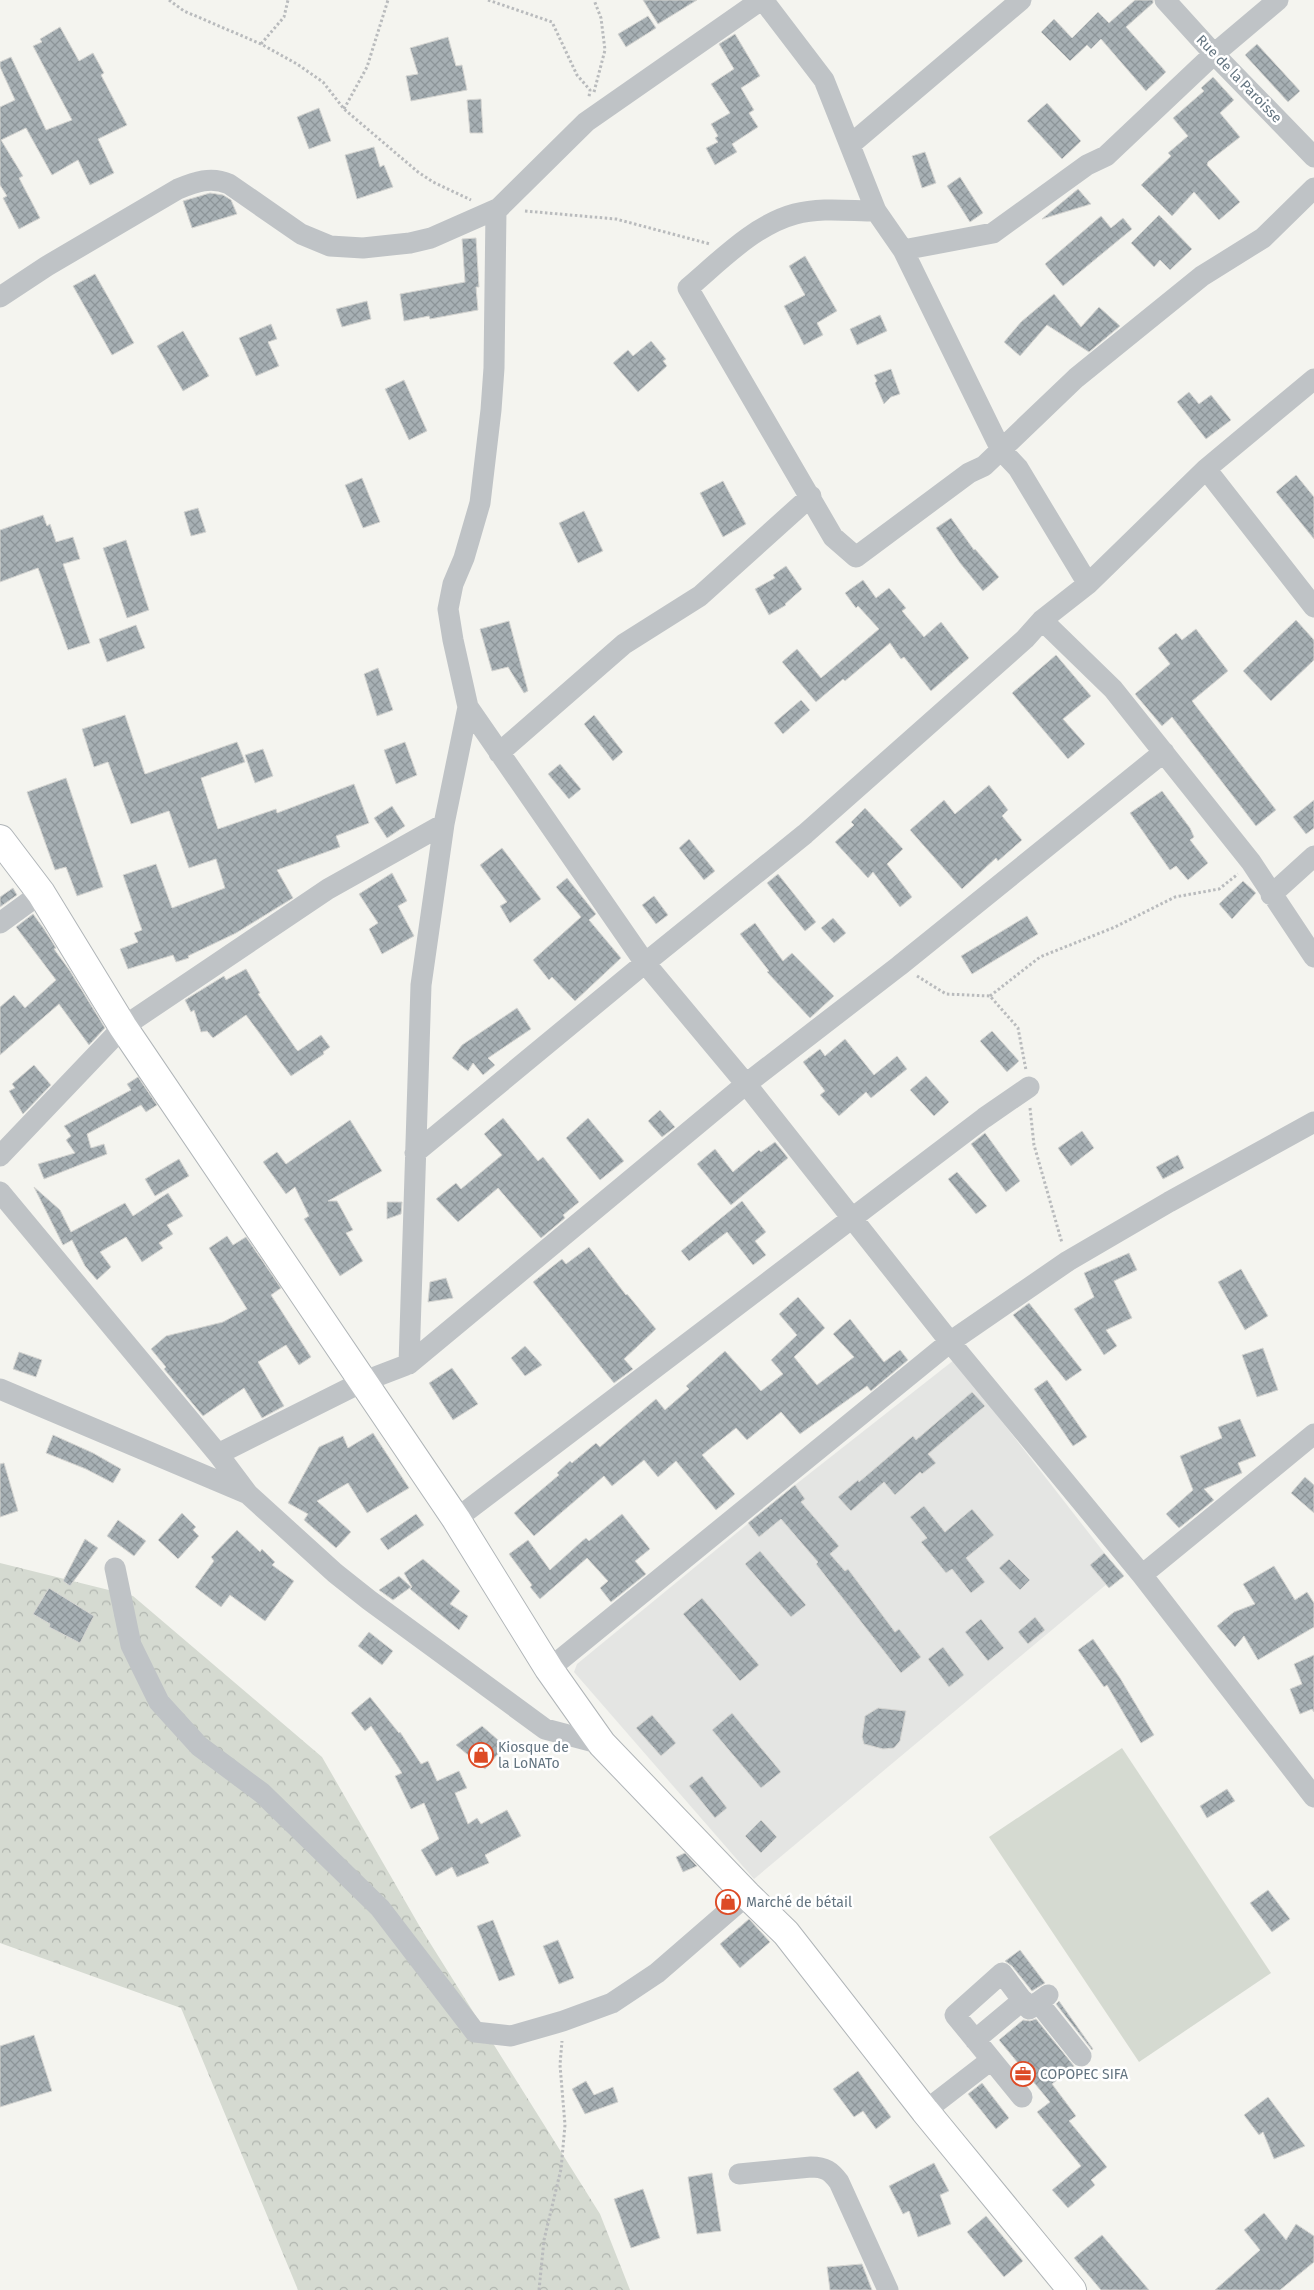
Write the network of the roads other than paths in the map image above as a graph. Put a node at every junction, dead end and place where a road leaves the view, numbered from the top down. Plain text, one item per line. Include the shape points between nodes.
1 (762, 0) edge
2 (1021, 0) edge
3 (1165, 0) edge
4 (1278, 0) edge
5 (1214, 54) junction
6 (850, 145) junction
7 (1314, 157) edge
8 (1314, 188) edge
9 (497, 209) junction
10 (876, 211) junction
11 (903, 250) junction
12 (0, 297) edge
13 (1314, 379) edge
14 (1001, 450) junction
15 (1206, 469) junction
16 (810, 496) junction
17 (1088, 584) junction
18 (1314, 607) edge
19 (1042, 620) junction
20 (468, 707) junction
21 (1164, 752) junction
22 (500, 753) junction
23 (444, 824) junction
24 (0, 839) edge
25 (1314, 856) edge
26 (41, 893) junction
27 (1272, 895) junction
28 (0, 923) edge
29 (1314, 957) edge
30 (644, 963) junction
31 (123, 1027) junction
32 (746, 1084) junction
33 (1028, 1087) road end
34 (1314, 1122) edge
35 (415, 1152) junction
36 (0, 1156) edge
37 (0, 1192) edge
38 (852, 1220) junction
39 (950, 1342) junction
40 (409, 1364) junction
41 (362, 1382) junction
42 (0, 1389) edge
43 (1314, 1434) edge
44 (218, 1454) junction
45 (248, 1494) junction
46 (456, 1519) junction
47 (115, 1568) dead end
48 (1142, 1575) junction
49 (549, 1669) junction
50 (602, 1744) junction
51 (1314, 1797) edge
52 (747, 1896) junction
53 (1036, 1999) junction
54 (975, 2040) junction
55 (1081, 2056) dead end
56 (991, 2060) junction
57 (1022, 2097) dead end
58 (925, 2111) junction
59 (739, 2174) dead end
60 (888, 2290) edge
61 (1072, 2290) edge

1 - 6 street via 824,80
1 - 9 street via 586,122
2 - 6 street
3 - 5 street, Rue de la Paroisse
4 - 5 street
5 - 7 street, Rue de la Paroisse
5 - 11 street via 1106,156 1087,165 993,233
6 - 10 street
8 - 14 street via 1263,238 1202,276 1076,378
9 - 12 street via 431,238 410,243 363,248 330,246 301,234 221,181 195,182 47,266
9 - 20 street via 494,368 480,502 448,609
10 - 11 street
10 - 16 street via 810,211 778,220 734,248 688,288
11 - 14 street
13 - 15 street
14 - 16 street via 984,466 969,473 856,557 833,537
14 - 17 street via 1018,468
15 - 17 street
15 - 18 street
16 - 22 street via 700,596 624,644
17 - 19 street
19 - 21 street via 1113,689
19 - 30 street via 1025,639 805,834
20 - 22 street
20 - 23 street
21 - 27 street via 1251,862
21 - 32 street via 899,966
22 - 30 street
23 - 31 street via 328,889
23 - 35 street via 421,985
24 - 26 main road
25 - 27 street
26 - 28 street
26 - 31 main road
27 - 29 street
30 - 32 street
30 - 35 street
31 - 36 street
31 - 41 main road
32 - 38 street
32 - 40 street
33 - 38 street
34 - 39 street via 1068,1261
35 - 40 street
37 - 44 street
38 - 39 street
38 - 46 street
39 - 48 street
39 - 49 street
40 - 41 street
41 - 44 street
41 - 46 main road
42 - 45 street
43 - 48 street
44 - 45 street
45 - 50 street via 369,1600 545,1729
46 - 49 main road
47 - 52 street via 130,1645 159,1702 199,1746 262,1793 380,1908 475,2032 512,2036 612,2003 657,1973
48 - 51 street
49 - 50 main road
50 - 52 main road
52 - 58 main road via 786,1933
53 - 54 street
53 - 54 street via 1002,1973 955,2015
53 - 55 street
54 - 56 street
56 - 57 street
56 - 58 street
58 - 61 main road
59 - 60 street via 823,2167 833,2174

